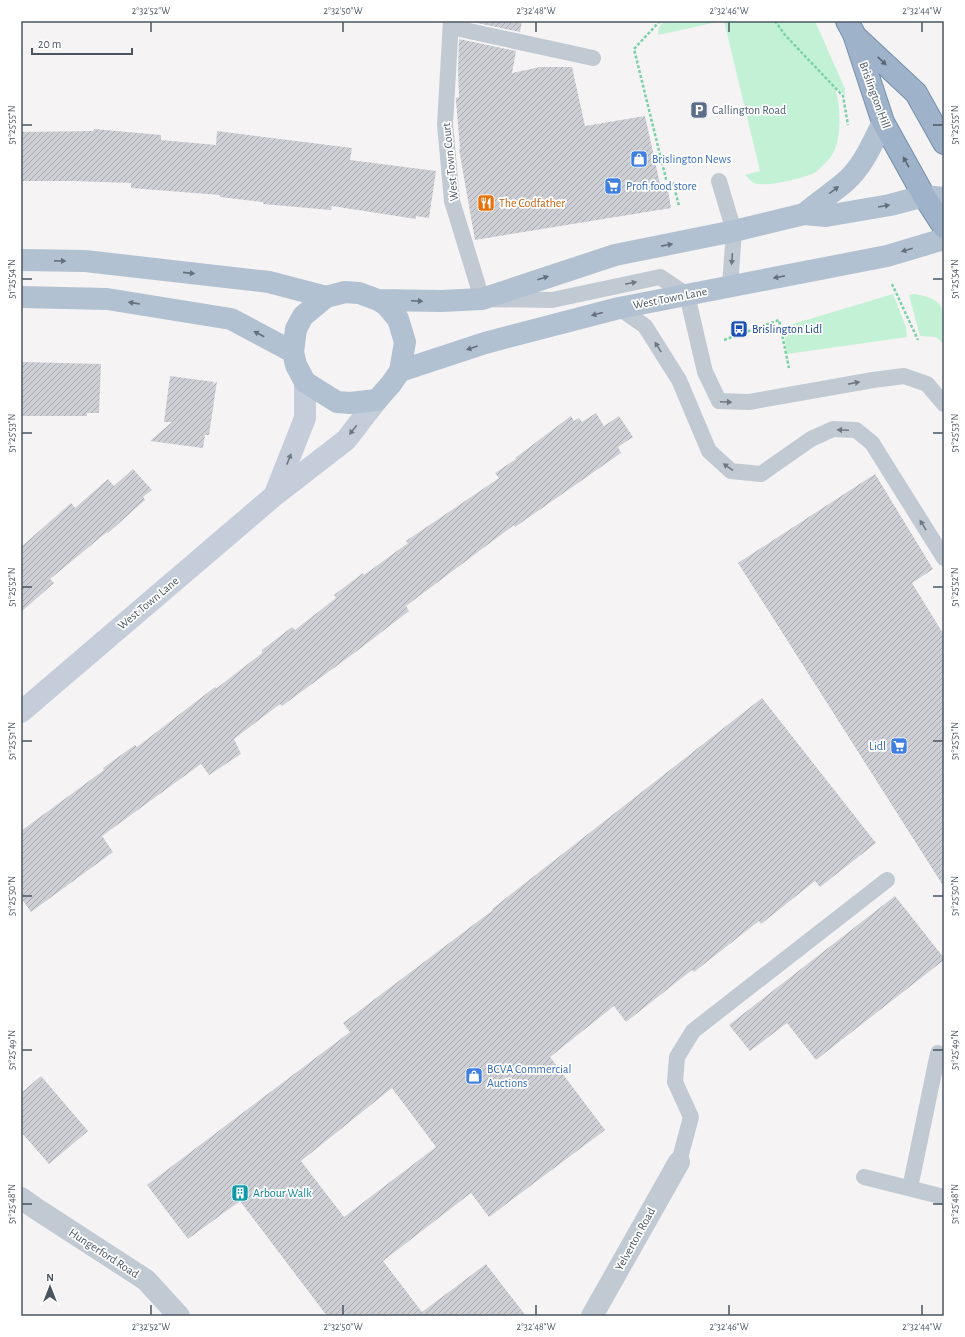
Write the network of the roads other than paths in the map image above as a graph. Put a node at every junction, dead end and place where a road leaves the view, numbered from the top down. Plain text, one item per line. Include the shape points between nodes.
1 (451, 24) edge
2 (850, 28) edge
3 (593, 58) dead end
4 (883, 122) junction
5 (944, 143) edge
6 (719, 181) dead end
7 (934, 197) edge
8 (804, 214) junction
9 (944, 227) edge
10 (734, 231) junction
11 (944, 239) edge
12 (21, 260) edge
13 (730, 286) junction
14 (687, 295) junction
15 (21, 297) edge
16 (326, 297) junction
17 (482, 299) junction
18 (378, 300) junction
19 (619, 308) junction
20 (293, 352) junction
21 (400, 371) junction
22 (305, 382) junction
23 (377, 400) junction
24 (944, 404) edge
25 (275, 495) junction
26 (944, 558) edge
27 (21, 712) edge
28 (886, 880) dead end
29 (938, 1054) dead end
30 (679, 1162) joint
31 (864, 1177) dead end
32 (910, 1188) junction
33 (944, 1197) edge
34 (21, 1198) edge
35 (179, 1316) edge
36 (592, 1316) edge

1 - 3 lane
1 - 17 lane, West Town Court via 445,124 452,201
2 - 4 highway, Brislington Hill
2 -> 5 highway, Brislington Hill via 916,93
7 -> 4 highway, Brislington Hill
8 -> 4 main road via 854,173
6 - 10 lane
8 -> 7 main road via 826,216
7 - 9 highway, Brislington Hill
8 - 10 main road
10 -> 13 lane
17 -> 10 main road via 615,255
11 -> 13 main road, West Town Lane via 887,256
12 -> 16 main road via 85,261 269,282
13 - 14 main road, West Town Lane
17 -> 14 lane via 552,300 660,278
14 - 19 main road, West Town Lane
14 -> 24 lane via 705,372 719,401 749,402 904,376 927,384
20 -> 15 main road via 231,319 107,299
16 - 18 main road via 345,292 360,293
16 - 20 main road via 303,316 296,329
18 -> 17 main road
18 - 21 main road via 398,319 405,342
19 -> 21 main road, West Town Lane via 485,343
26 -> 19 lane via 872,443 856,430 833,429 811,439 761,474 731,471 708,451 679,380 645,326
20 - 22 main road via 296,365
21 - 23 main road
22 - 23 main road via 337,402 350,404
25 -> 22 main road, West Town Lane via 305,418
23 -> 25 main road, West Town Lane via 346,440
25 - 27 main road, West Town Lane
28 - 30 lane via 693,1031 677,1057 675,1082 691,1117
29 - 32 lane
30 - 36 street, Yelverton Road
31 - 32 lane
32 - 33 lane
34 - 35 street, Hungerford Road via 146,1280

